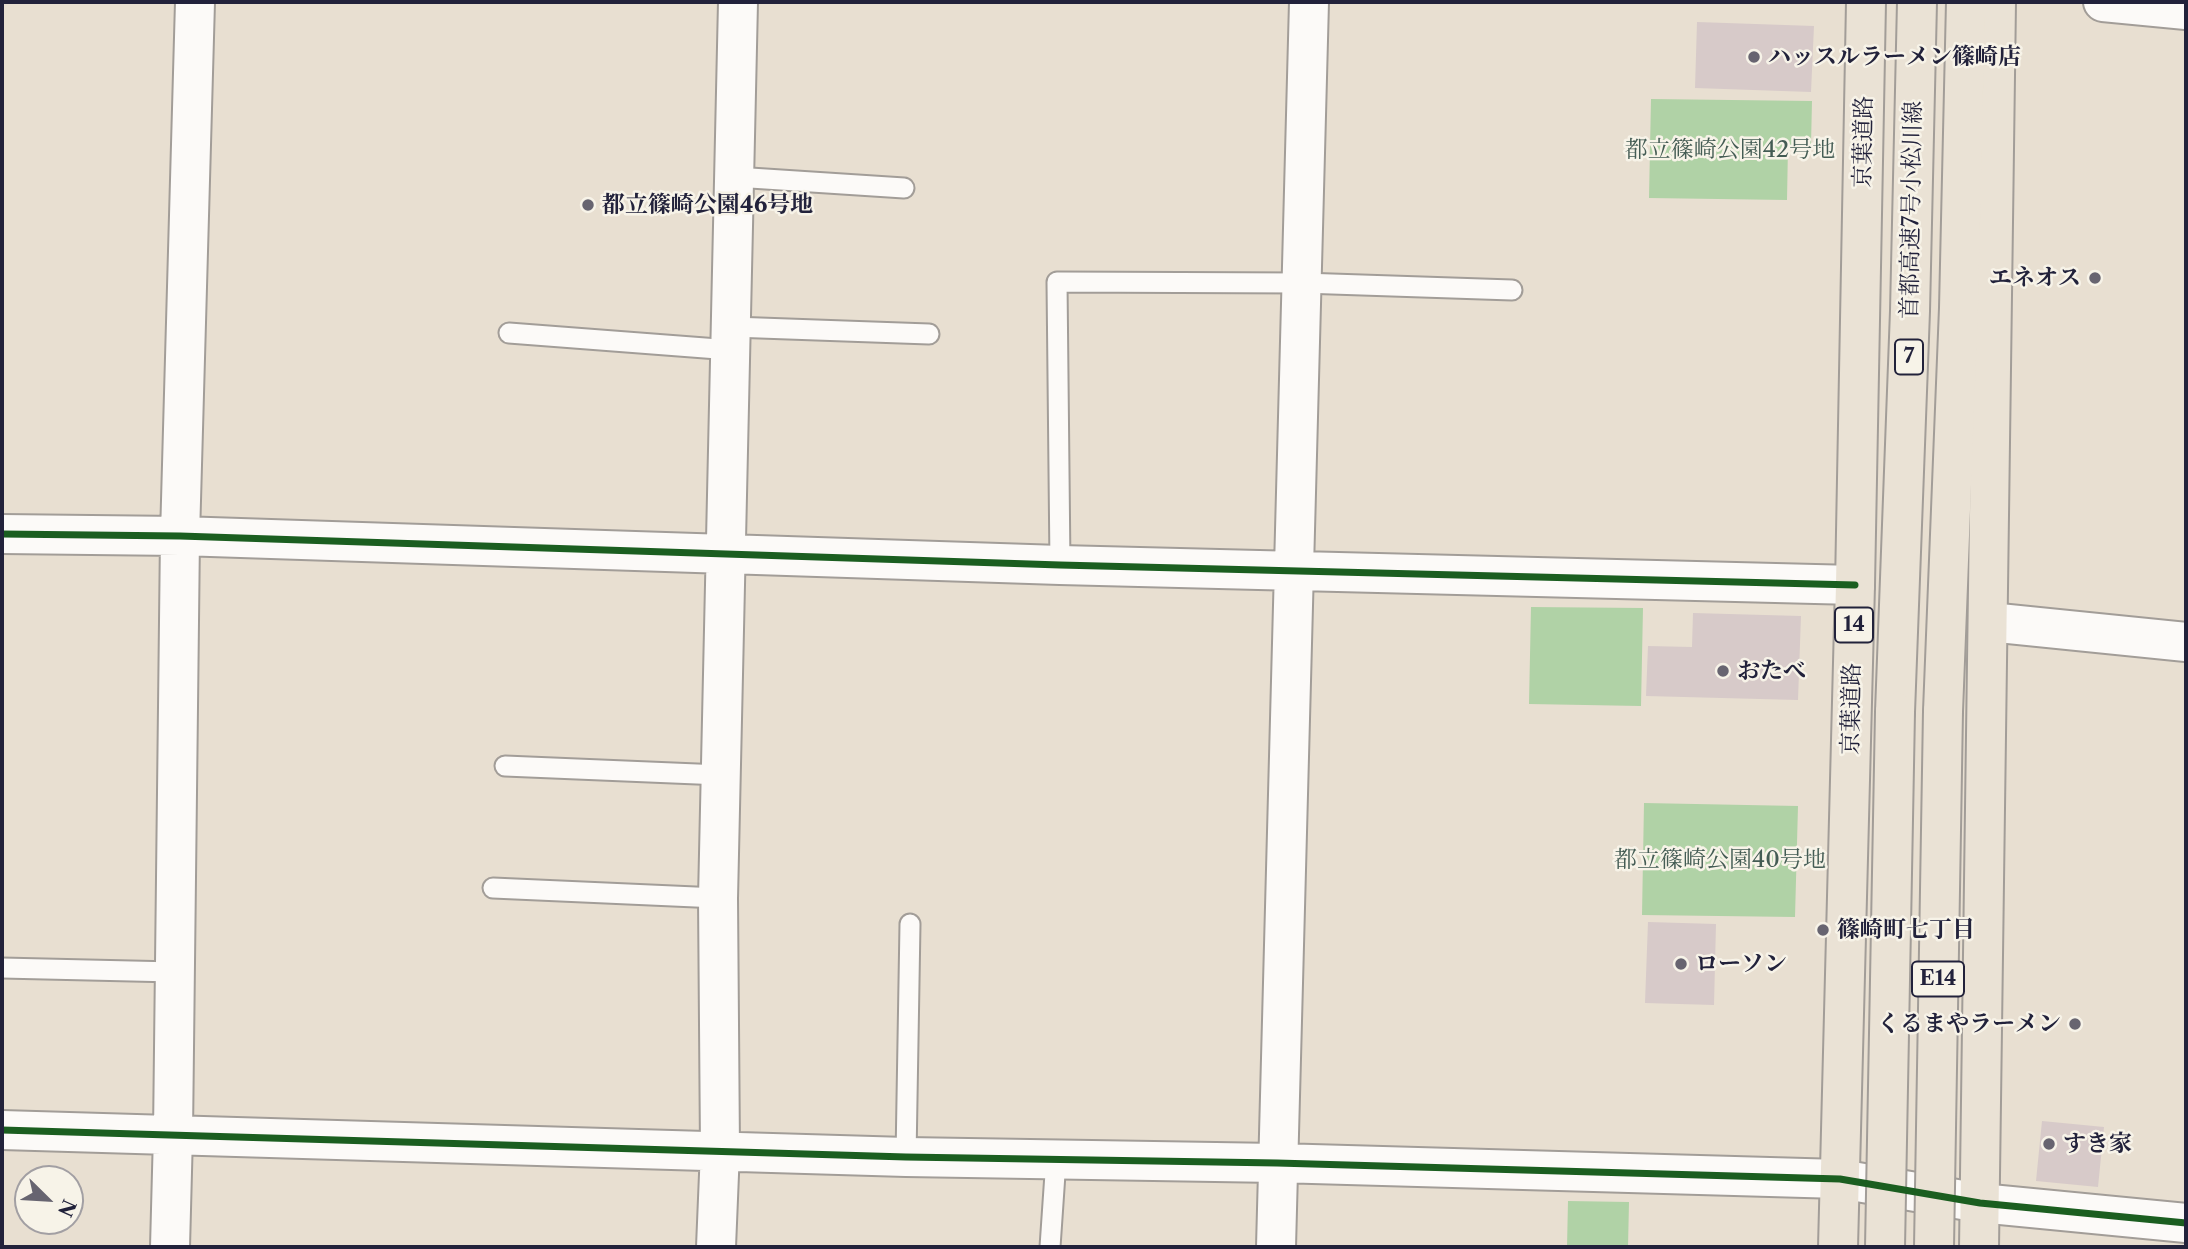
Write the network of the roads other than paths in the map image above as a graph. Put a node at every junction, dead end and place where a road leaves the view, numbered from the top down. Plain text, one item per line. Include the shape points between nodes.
1 (195, 2) edge
2 (738, 2) edge
3 (1308, 2) edge
4 (1866, 2) edge
5 (1917, 2) edge
6 (1966, 2) edge
7 (1996, 2) edge
8 (2104, 2) edge
9 (2186, 10) edge
10 (735, 177) junction
11 (904, 188) dead end
12 (1302, 283) junction
13 (1512, 290) dead end
14 (509, 333) dead end
15 (929, 334) dead end
16 (732, 338) junction
17 (2, 534) edge
18 (180, 537) junction
19 (726, 555) junction
20 (1060, 565) junction
21 (1294, 572) junction
22 (1855, 585) junction
23 (1989, 622) junction
24 (2186, 642) edge
25 (1943, 711) joint
26 (1895, 712) joint
27 (505, 766) dead end
28 (721, 775) junction
29 (493, 888) dead end
30 (718, 898) junction
31 (910, 924) dead end
32 (2, 968) edge
33 (175, 972) junction
34 (2, 1129) edge
35 (173, 1134) junction
36 (720, 1150) junction
37 (906, 1157) junction
38 (1056, 1159) junction
39 (1277, 1163) junction
40 (1840, 1179) junction
41 (1980, 1203) junction
42 (2186, 1223) edge
43 (170, 1247) edge
44 (716, 1247) edge
45 (1050, 1247) edge
46 (1276, 1247) edge
47 (1838, 1247) edge
48 (1885, 1247) edge
49 (1934, 1247) edge
50 (1979, 1247) edge

1 - 18 street
2 - 10 street
3 - 12 street
4 - 22 highway, 京葉道路 / 14
5 - 26 highway, 首都高速7号小松川線 / 7
6 - 25 highway, 7
7 - 23 highway
8 - 9 street
10 - 11 lane
10 - 16 street
12 - 13 lane
12 - 20 lane via 1057,282
12 - 21 street
14 - 16 lane
15 - 16 lane
16 - 19 street
17 - 18 street
18 - 19 street
18 - 33 street
19 - 20 street
19 - 28 street
20 - 21 street
21 - 22 street
21 - 39 street
22 - 40 highway, 京葉道路 / 14
23 - 24 street
23 - 41 highway
25 - 49 highway, E14, bridge
26 - 48 highway, 京葉道路 / E14, bridge
27 - 28 lane
28 - 30 street
29 - 30 lane
30 - 36 street
31 - 37 lane
32 - 33 lane
33 - 35 street
34 - 35 street
35 - 36 street
35 - 43 street
36 - 37 street
36 - 44 street
37 - 38 street
38 - 39 street
38 - 45 lane
39 - 40 street
39 - 46 street
40 - 41 street
40 - 47 highway, 京葉道路 / 14
41 - 42 street
41 - 50 highway

